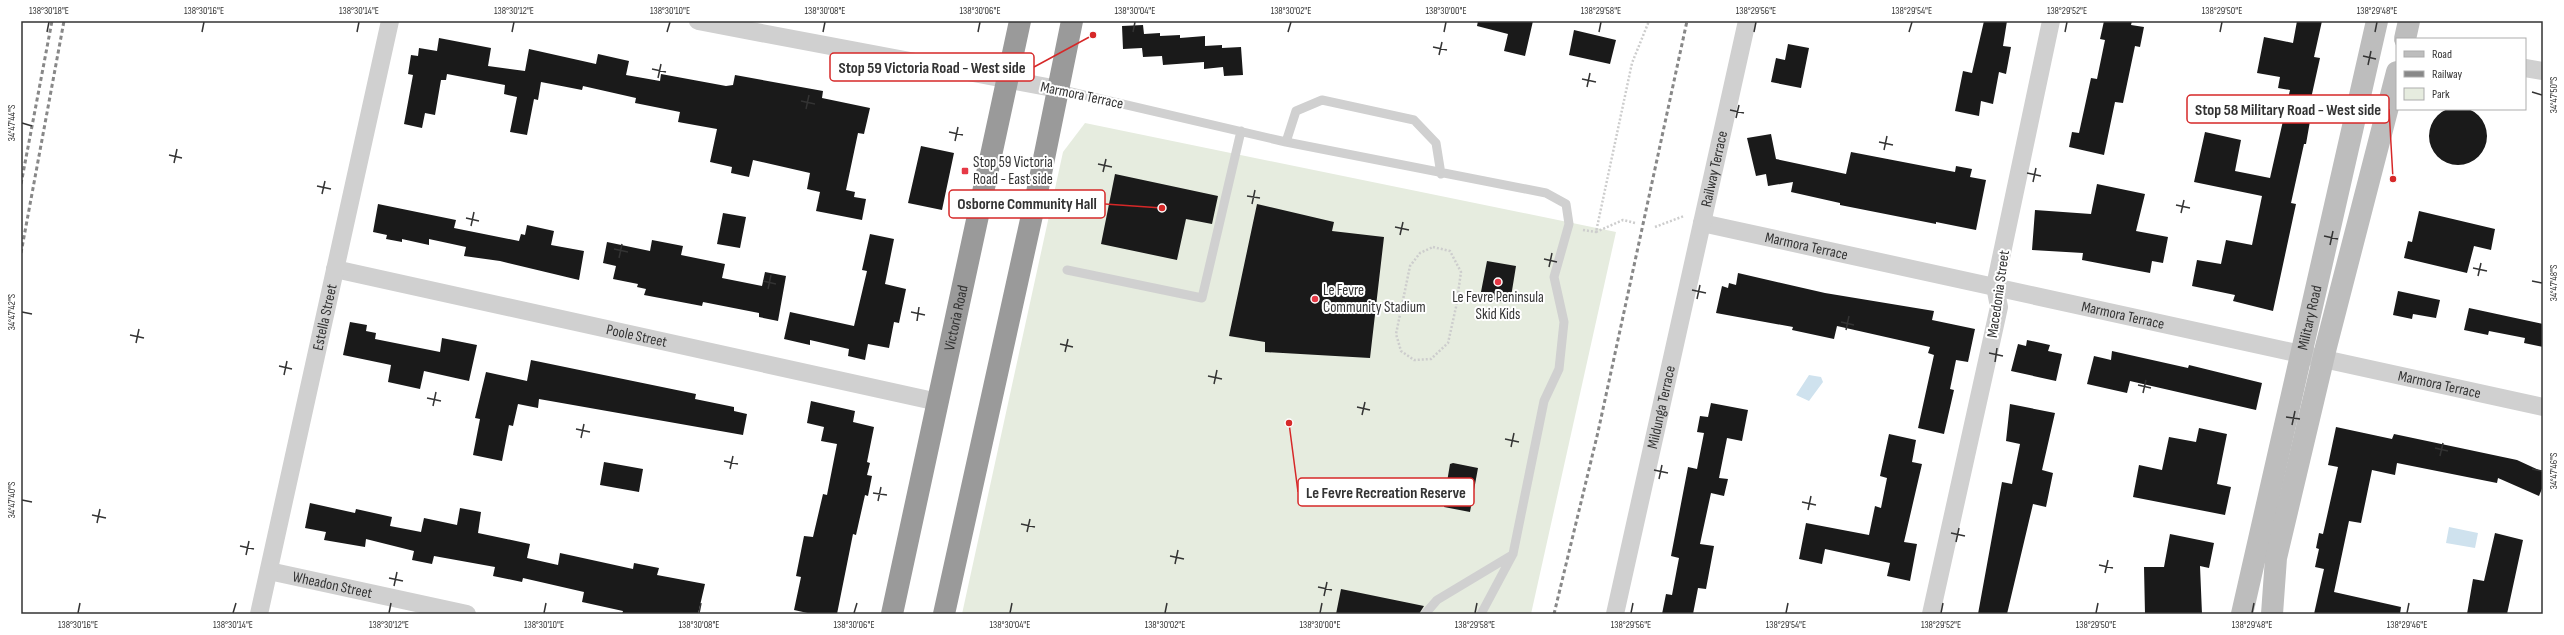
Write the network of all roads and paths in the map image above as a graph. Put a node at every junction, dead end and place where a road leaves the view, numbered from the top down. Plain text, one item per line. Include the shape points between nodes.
1 (390, 21) edge
2 (698, 21) edge
3 (1020, 21) edge
4 (1072, 21) edge
5 (1649, 21) edge
6 (1747, 21) edge
7 (2052, 21) edge
8 (2377, 21) edge
9 (2409, 21) edge
10 (2405, 38) edge
11 (2526, 68) edge
12 (2543, 71) edge
13 (2396, 76) edge
14 (1007, 80) junction
15 (1058, 89) junction
16 (1241, 131) junction
17 (1286, 142) junction
18 (1441, 174) junction
19 (1684, 216) dead end
20 (1634, 222) dead end
21 (1702, 223) junction
22 (1655, 227) dead end
23 (1576, 229) dead end
24 (1596, 232) junction
25 (335, 269) junction
26 (1067, 270) dead end
27 (1996, 286) junction
28 (1456, 307) joint
29 (2302, 354) junction
30 (2323, 358) junction
31 (938, 402) junction
32 (2543, 407) edge
33 (1513, 554) junction
34 (269, 571) junction
35 (259, 614) edge
36 (467, 614) edge
37 (892, 614) edge
38 (944, 614) edge
39 (1425, 614) edge
40 (1481, 614) edge
41 (1615, 614) edge
42 (1931, 614) edge
43 (2242, 614) edge
44 (2272, 614) edge

1 - 25 street, Estella Street
2 - 14 street, Marmora Terrace
3 - 14 highway, Victoria Road
4 - 15 highway
5 - 24 path via 1632,63
6 - 21 street, Railway Terrace
7 - 27 street, Macedonia Street
8 - 29 street, Military Road
9 - 10 street
11 - 12 street
13 - 30 street, Military Road
14 - 15 street, Marmora Terrace
14 - 31 highway, Victoria Road
15 - 16 lane, Marmora Terrace
15 - 38 highway
16 - 17 lane, Marmora Terrace
16 - 26 lane via 1202,298
17 - 18 lane, Marmora Terrace
17 - 18 lane via 1296,111 1322,100 1414,120 1436,143
18 - 33 lane, Marmora Terrace via 1546,193 1566,204 1569,224 1554,277 1564,322 1559,369 1544,401
19 - 22 path
20 - 24 path via 1623,220
21 - 27 street, Marmora Terrace
21 - 41 street, Mildunga Terrace
23 - 24 path
25 - 31 street, Poole Street
25 - 34 street, Estella Street
27 - 29 street, Marmora Terrace
27 - 42 street, Macedonia Street via 1999,307
28 - 28 path via 1448,343 1431,360 1414,360 1401,351 1396,334 1410,266 1420,254 1433,247 1450,251 1461,272
29 - 30 street, Marmora Terrace
29 - 43 street, Military Road
30 - 32 street, Marmora Terrace
30 - 44 street, Military Road via 2276,558
31 - 37 highway, Victoria Road
33 - 39 lane via 1437,600
33 - 40 lane
34 - 35 street, Estella Street
34 - 36 street, Wheadon Street

